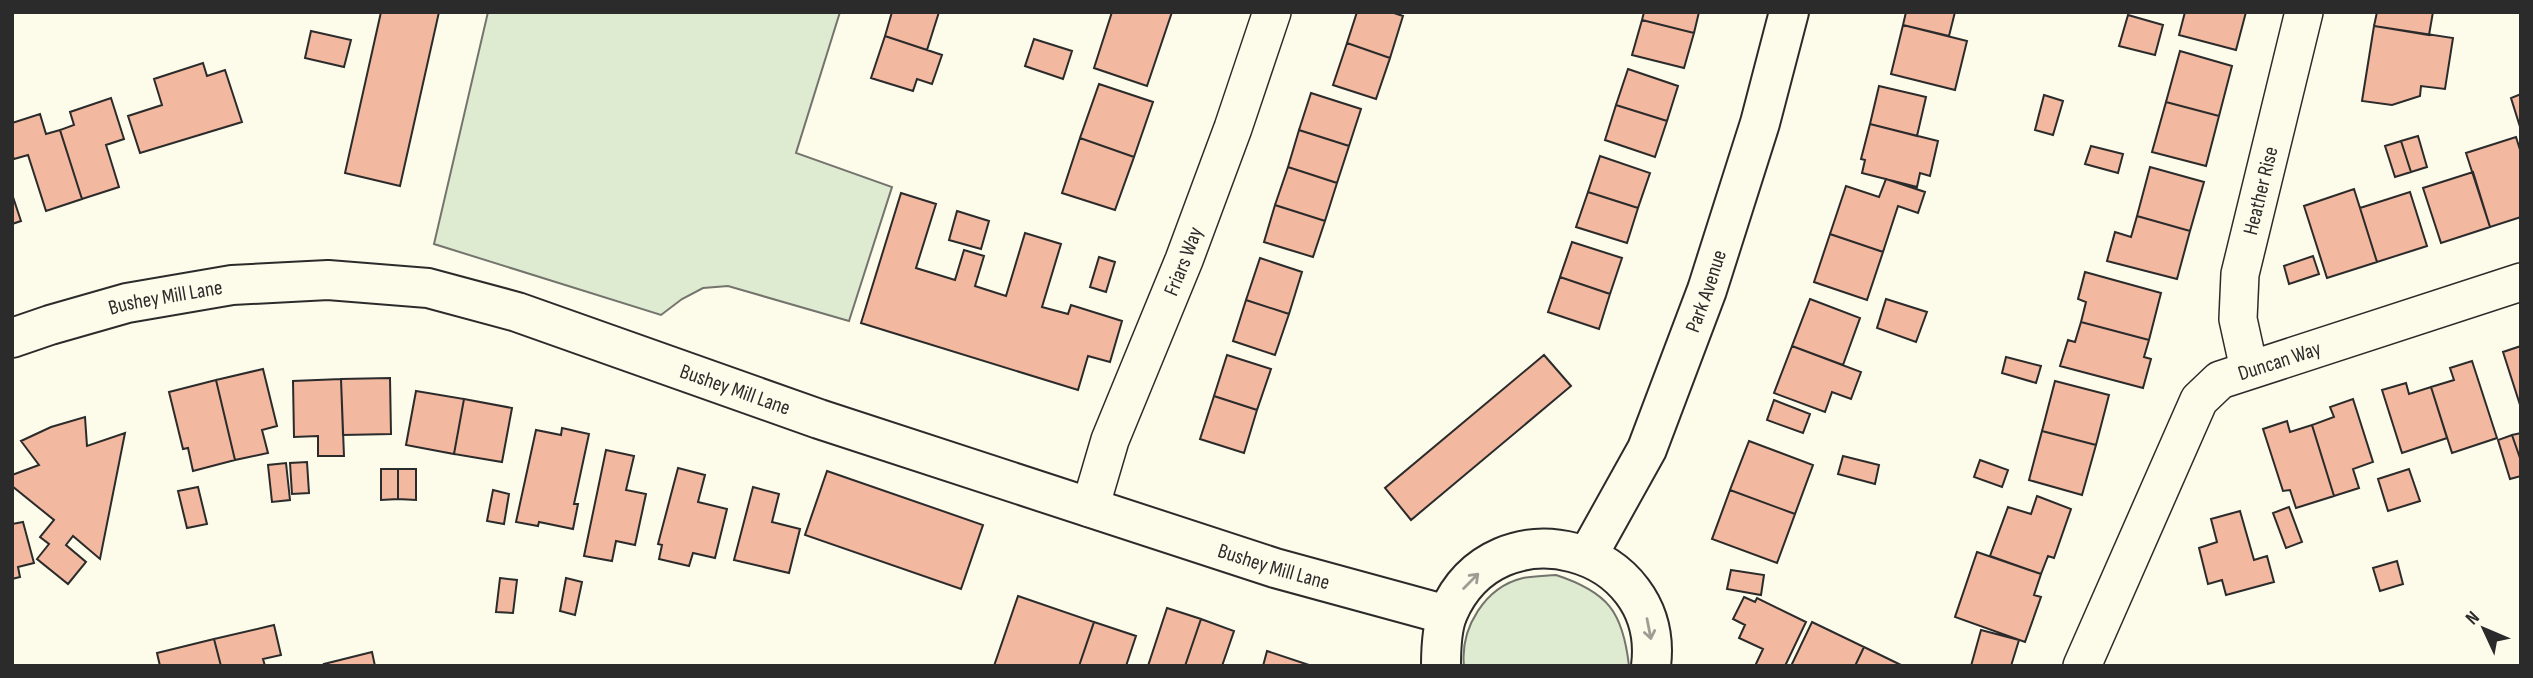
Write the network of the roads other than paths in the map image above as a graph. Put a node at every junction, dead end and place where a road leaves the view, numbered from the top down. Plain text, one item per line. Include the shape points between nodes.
1 (1272, 12) edge
2 (1789, 12) edge
3 (2304, 12) edge
4 (2521, 282) edge
5 (12, 338) edge
6 (2249, 369) junction
7 (1090, 508) junction
8 (1588, 555) junction
9 (1447, 614) junction
10 (1441, 666) edge
11 (1651, 666) edge
12 (2082, 666) edge

1 - 7 street, Friars Way via 1184,260 1110,440
2 - 8 street, Park Avenue via 1760,123 1707,290 1647,449
3 - 6 street, Heather Rise via 2240,274 2238,319
4 - 6 street, Duncan Way
5 - 7 street, Bushey Mill Lane via 127,303 232,285 328,280 428,289 517,312
6 - 12 street, Duncan Way via 2220,380 2199,400
7 - 9 street, Bushey Mill Lane via 1275,568
9 -> 8 street via 1466,583 1496,560 1531,548 1562,548
8 -> 11 street via 1626,583 1646,614
9 - 10 street

